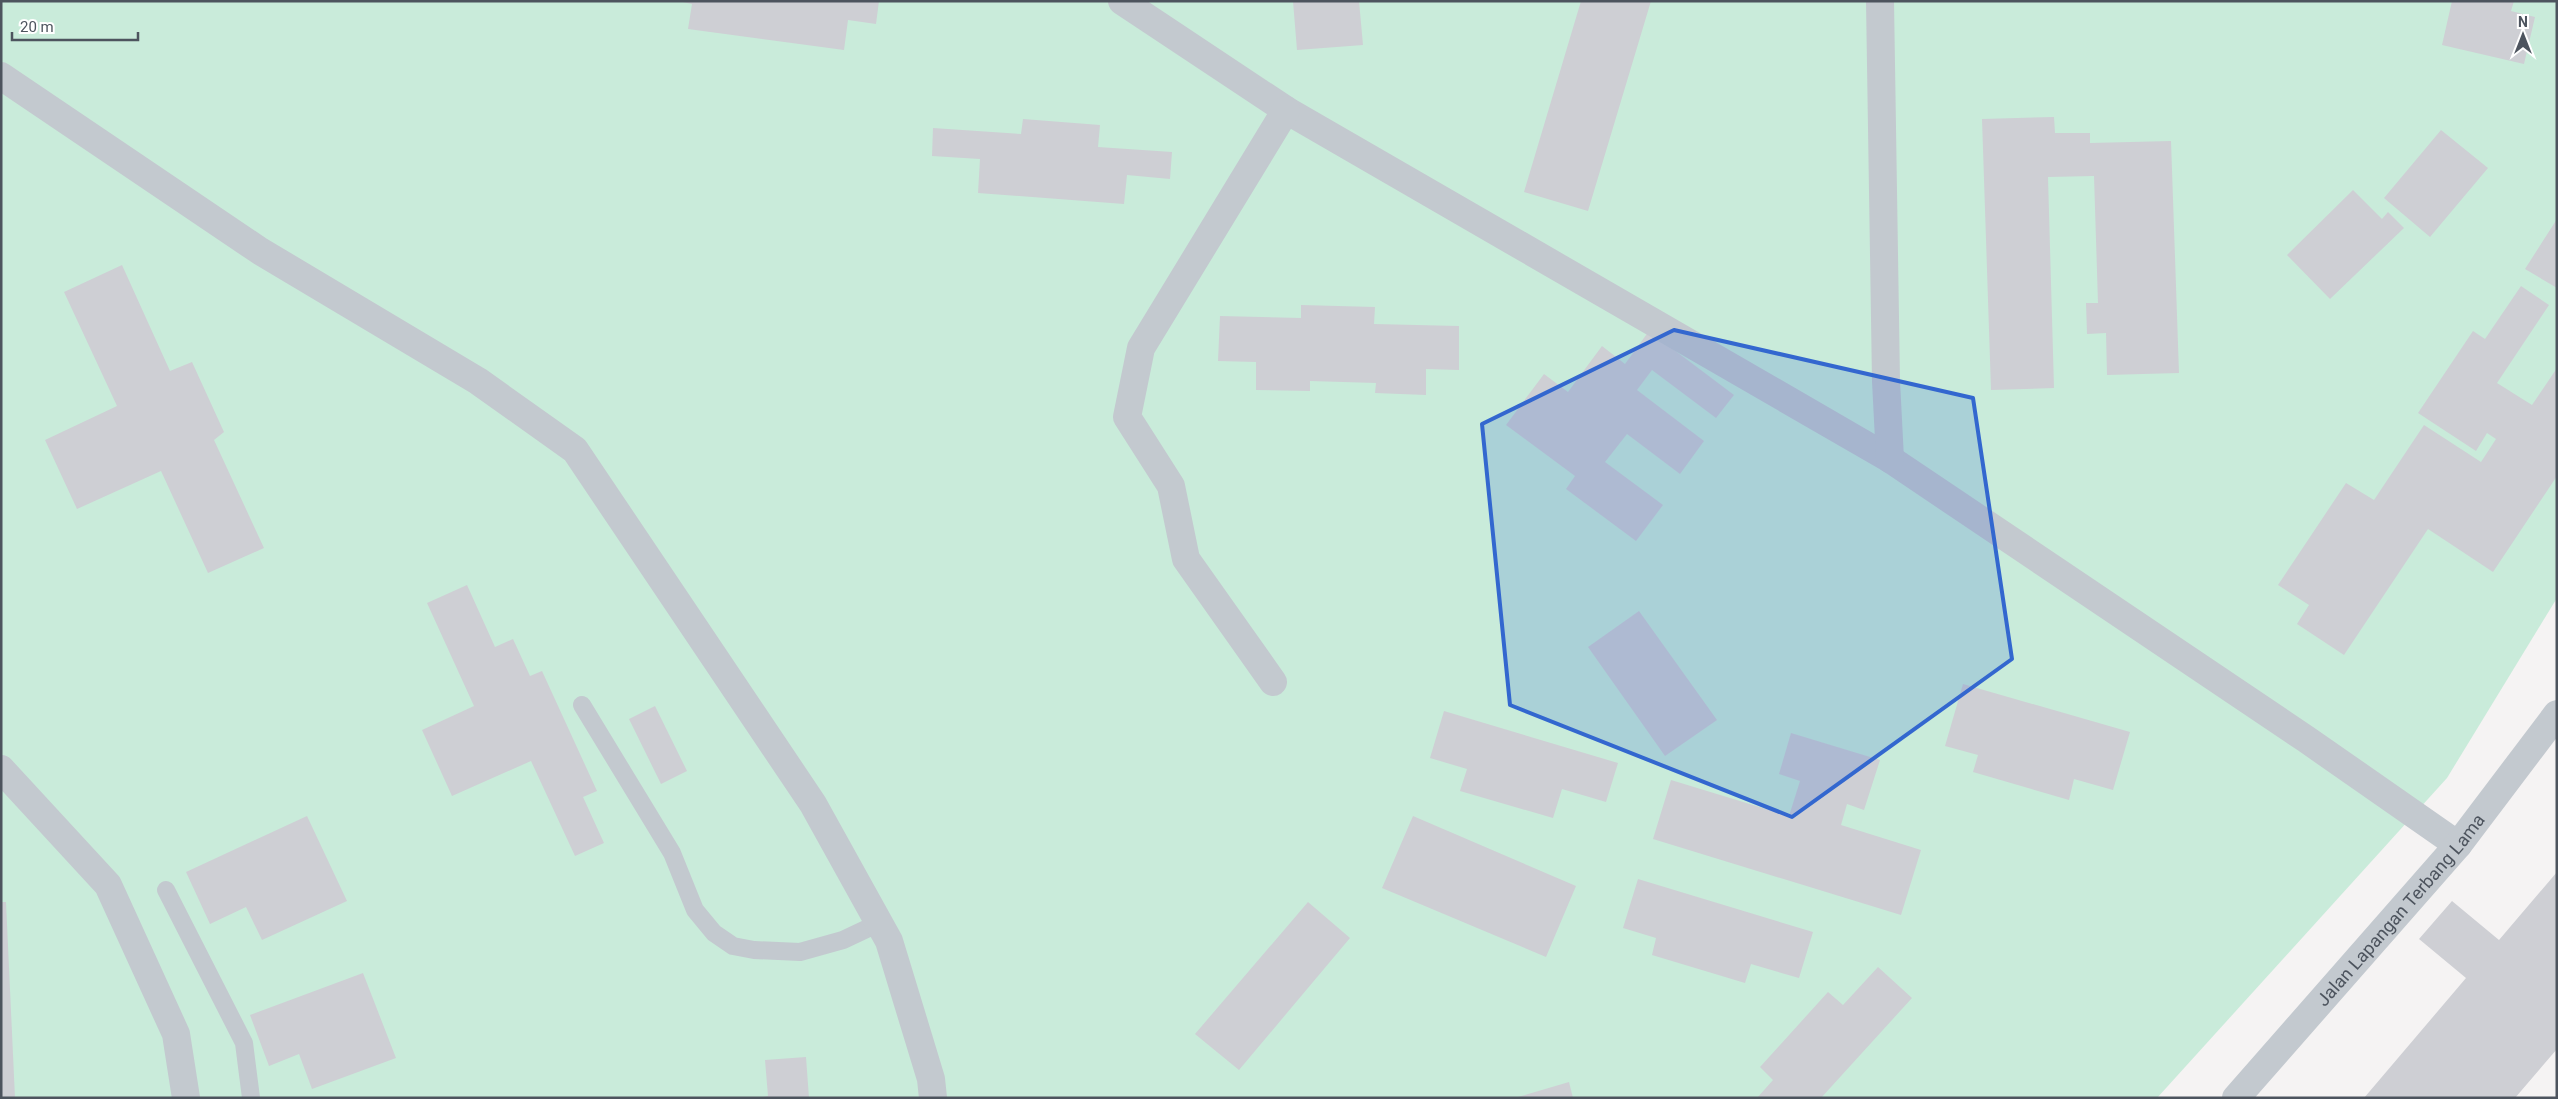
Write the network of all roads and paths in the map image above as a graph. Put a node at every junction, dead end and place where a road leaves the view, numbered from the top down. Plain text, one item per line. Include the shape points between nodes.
1 (1122, 1) edge
2 (1880, 1) edge
3 (1, 76) edge
4 (1286, 110) junction
5 (1890, 459) junction
6 (1272, 682) dead end
7 (582, 705) dead end
8 (2557, 714) edge
9 (1, 769) edge
10 (2458, 845) junction
11 (166, 890) dead end
12 (879, 923) junction
13 (186, 1098) edge
14 (251, 1098) edge
15 (933, 1098) edge
16 (2236, 1098) edge

1 - 4 street
2 - 5 street
3 - 12 street via 260,252 478,381 576,450 813,804
4 - 5 street
4 - 6 street via 1140,348 1127,417 1171,486 1186,559
5 - 10 street
7 - 12 lane via 672,853 695,910 714,933 733,946 800,952 843,940
8 - 10 street, Jalan Lapangan Terbang Lama
9 - 13 street via 108,885 176,1034
10 - 16 street, Jalan Lapangan Terbang Lama
11 - 14 lane via 244,1043
12 - 15 street via 888,941 931,1079

